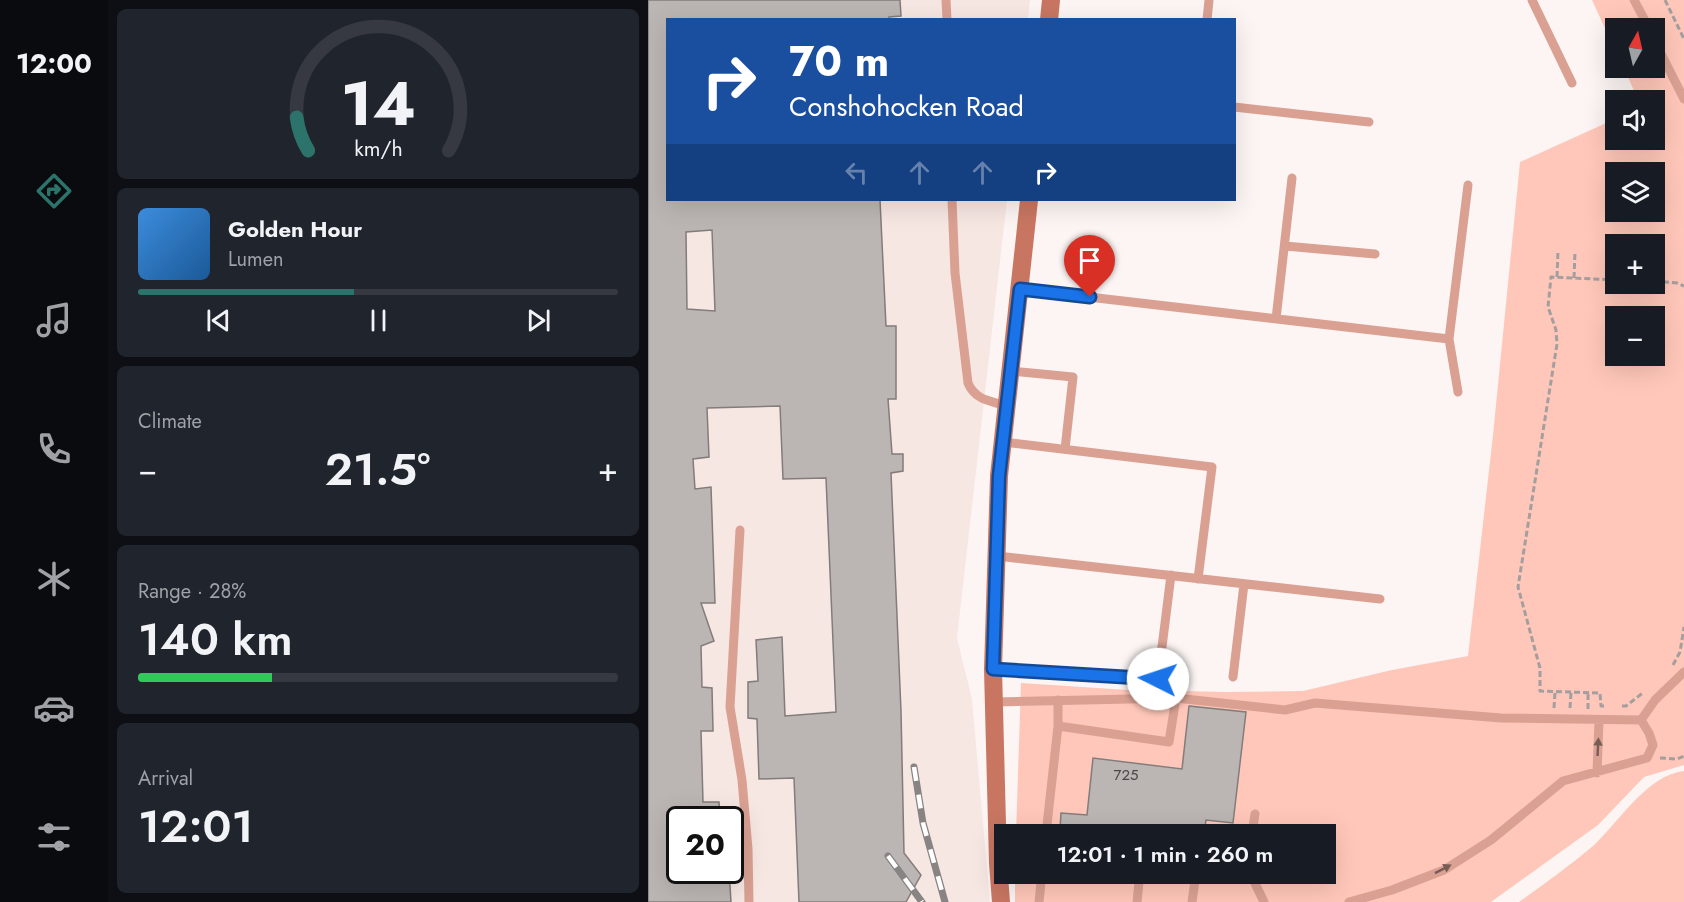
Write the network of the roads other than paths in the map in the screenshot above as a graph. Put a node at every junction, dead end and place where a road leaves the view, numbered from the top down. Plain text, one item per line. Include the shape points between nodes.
1 (946, 0) edge
2 (1051, 0) edge
3 (1209, 0) edge
4 (1532, 0) edge
5 (1634, 0) edge
6 (947, 18) edge
7 (1049, 18) edge
8 (1207, 18) edge
9 (1643, 18) edge
10 (1665, 62) edge
11 (1572, 83) dead end
12 (1684, 99) edge
13 (1236, 107) edge
14 (1369, 122) dead end
15 (1292, 178) dead end
16 (1468, 186) dead end
17 (952, 201) edge
18 (1029, 201) edge
19 (1285, 246) junction
20 (1375, 254) dead end
21 (1020, 289) junction
22 (1276, 318) junction
23 (1449, 339) junction
24 (1011, 371) junction
25 (1458, 392) dead end
26 (1007, 406) junction
27 (1003, 442) junction
28 (1065, 450) junction
29 (740, 530) dead end
30 (997, 556) junction
31 (1171, 576) junction
32 (1198, 579) junction
33 (1244, 584) junction
34 (1380, 599) dead end
35 (993, 669) junction
36 (1684, 672) edge
37 (1233, 677) dead end
38 (1176, 698) junction
39 (1058, 700) junction
40 (994, 702) junction
41 (1641, 720) junction
42 (1599, 721) junction
43 (1058, 726) junction
44 (1597, 773) junction
45 (1255, 814) dead end
46 (1048, 824) edge
47 (1254, 824) edge
48 (1041, 884) edge
49 (1139, 884) edge
50 (1194, 884) edge
51 (1255, 884) edge
52 (749, 902) edge
53 (1001, 902) edge
54 (1039, 902) edge
55 (1137, 902) edge
56 (1192, 902) edge
57 (1264, 902) edge
58 (1349, 902) edge

1 - 6 lane
2 - 7 main road
3 - 8 lane
4 - 11 lane
5 - 9 lane
10 - 12 lane
13 - 14 lane
15 - 19 lane
16 - 23 lane
17 - 26 lane via 955,273 968,383 981,399
18 - 21 main road
19 - 20 lane
19 - 22 lane
21 - 22 lane
21 - 24 main road
22 - 23 lane
23 - 25 lane
24 - 26 main road
24 - 28 lane via 1073,377
26 - 27 main road
27 - 28 lane
27 - 30 main road
28 - 32 lane via 1212,467
29 - 52 lane via 730,707 742,780
30 - 31 lane
30 - 35 main road
31 - 32 lane
31 - 35 lane via 1158,679
32 - 33 lane
33 - 34 lane
33 - 37 lane
35 - 40 main road
36 - 41 lane
38 - 39 lane
38 - 42 lane via 1285,710 1315,704
38 - 43 lane via 1169,742
39 - 40 lane
39 - 43 lane
40 - 53 main road
41 - 42 lane
41 - 44 lane via 1653,745 1647,758
44 -> 42 lane
43 - 46 lane
58 -> 44 lane via 1444,870 1491,840 1563,781
45 - 47 lane
48 - 54 lane
49 - 55 lane
50 - 56 lane
51 - 57 lane

